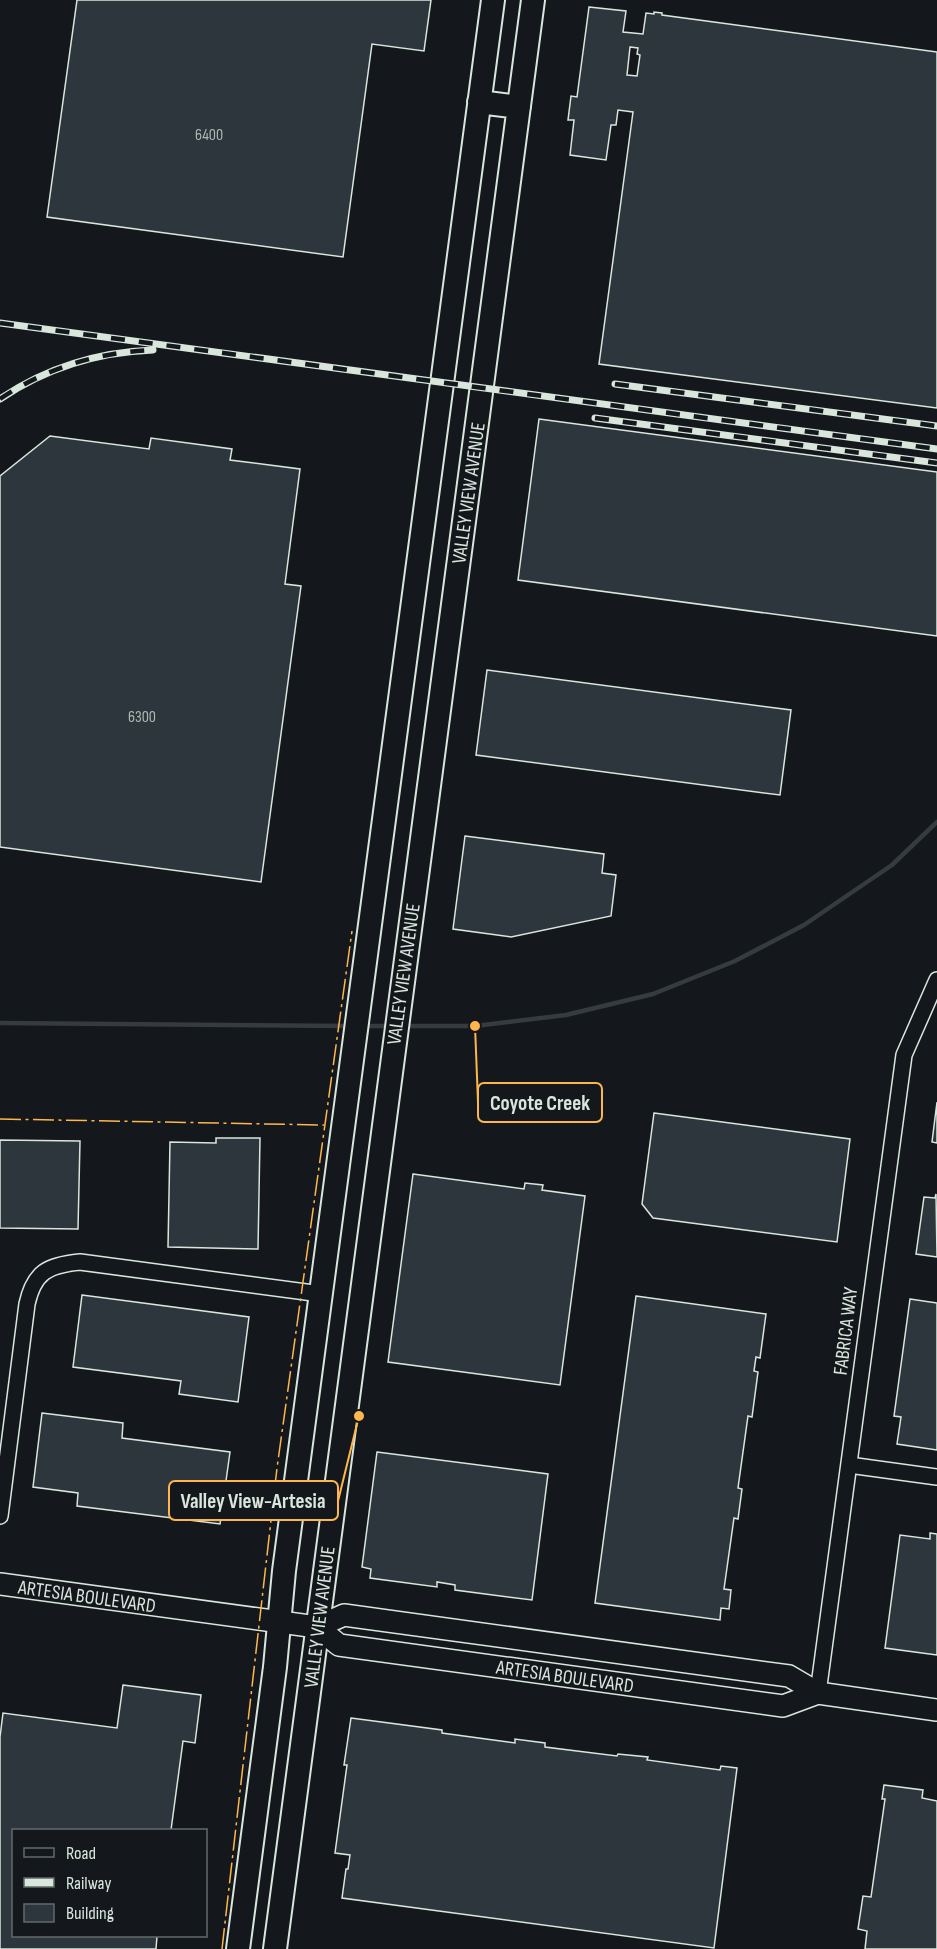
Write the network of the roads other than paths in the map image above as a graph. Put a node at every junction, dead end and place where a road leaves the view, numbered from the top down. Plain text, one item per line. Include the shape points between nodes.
1 (493, 0) edge
2 (533, 0) edge
3 (479, 102) junction
4 (519, 107) junction
5 (937, 980) edge
6 (321, 1294) junction
7 (849, 1465) junction
8 (937, 1477) edge
9 (0, 1516) edge
10 (0, 1584) edge
11 (279, 1621) junction
12 (317, 1627) junction
13 (818, 1693) junction
14 (937, 1710) edge
15 (238, 1949) edge
16 (275, 1949) edge

1 - 3 main road, VALLEY VIEW AVENUE
2 - 4 main road, VALLEY VIEW AVENUE
3 - 4 main road
3 - 6 main road, VALLEY VIEW AVENUE
4 - 12 main road, VALLEY VIEW AVENUE
5 - 7 street, FABRICA WAY via 904,1055
6 - 9 street via 80,1262 49,1269 31,1286 27,1304
6 - 11 main road, VALLEY VIEW AVENUE
7 - 8 street
7 - 13 street, FABRICA WAY
10 - 11 main road, ARTESIA BOULEVARD
11 - 12 main road, ARTESIA BOULEVARD
11 - 15 main road, VALLEY VIEW AVENUE
12 - 13 main road, ARTESIA BOULEVARD via 344,1615 789,1676
12 - 13 main road, ARTESIA BOULEVARD via 339,1646 783,1706
12 - 16 main road, VALLEY VIEW AVENUE
13 - 14 main road, ARTESIA BOULEVARD

